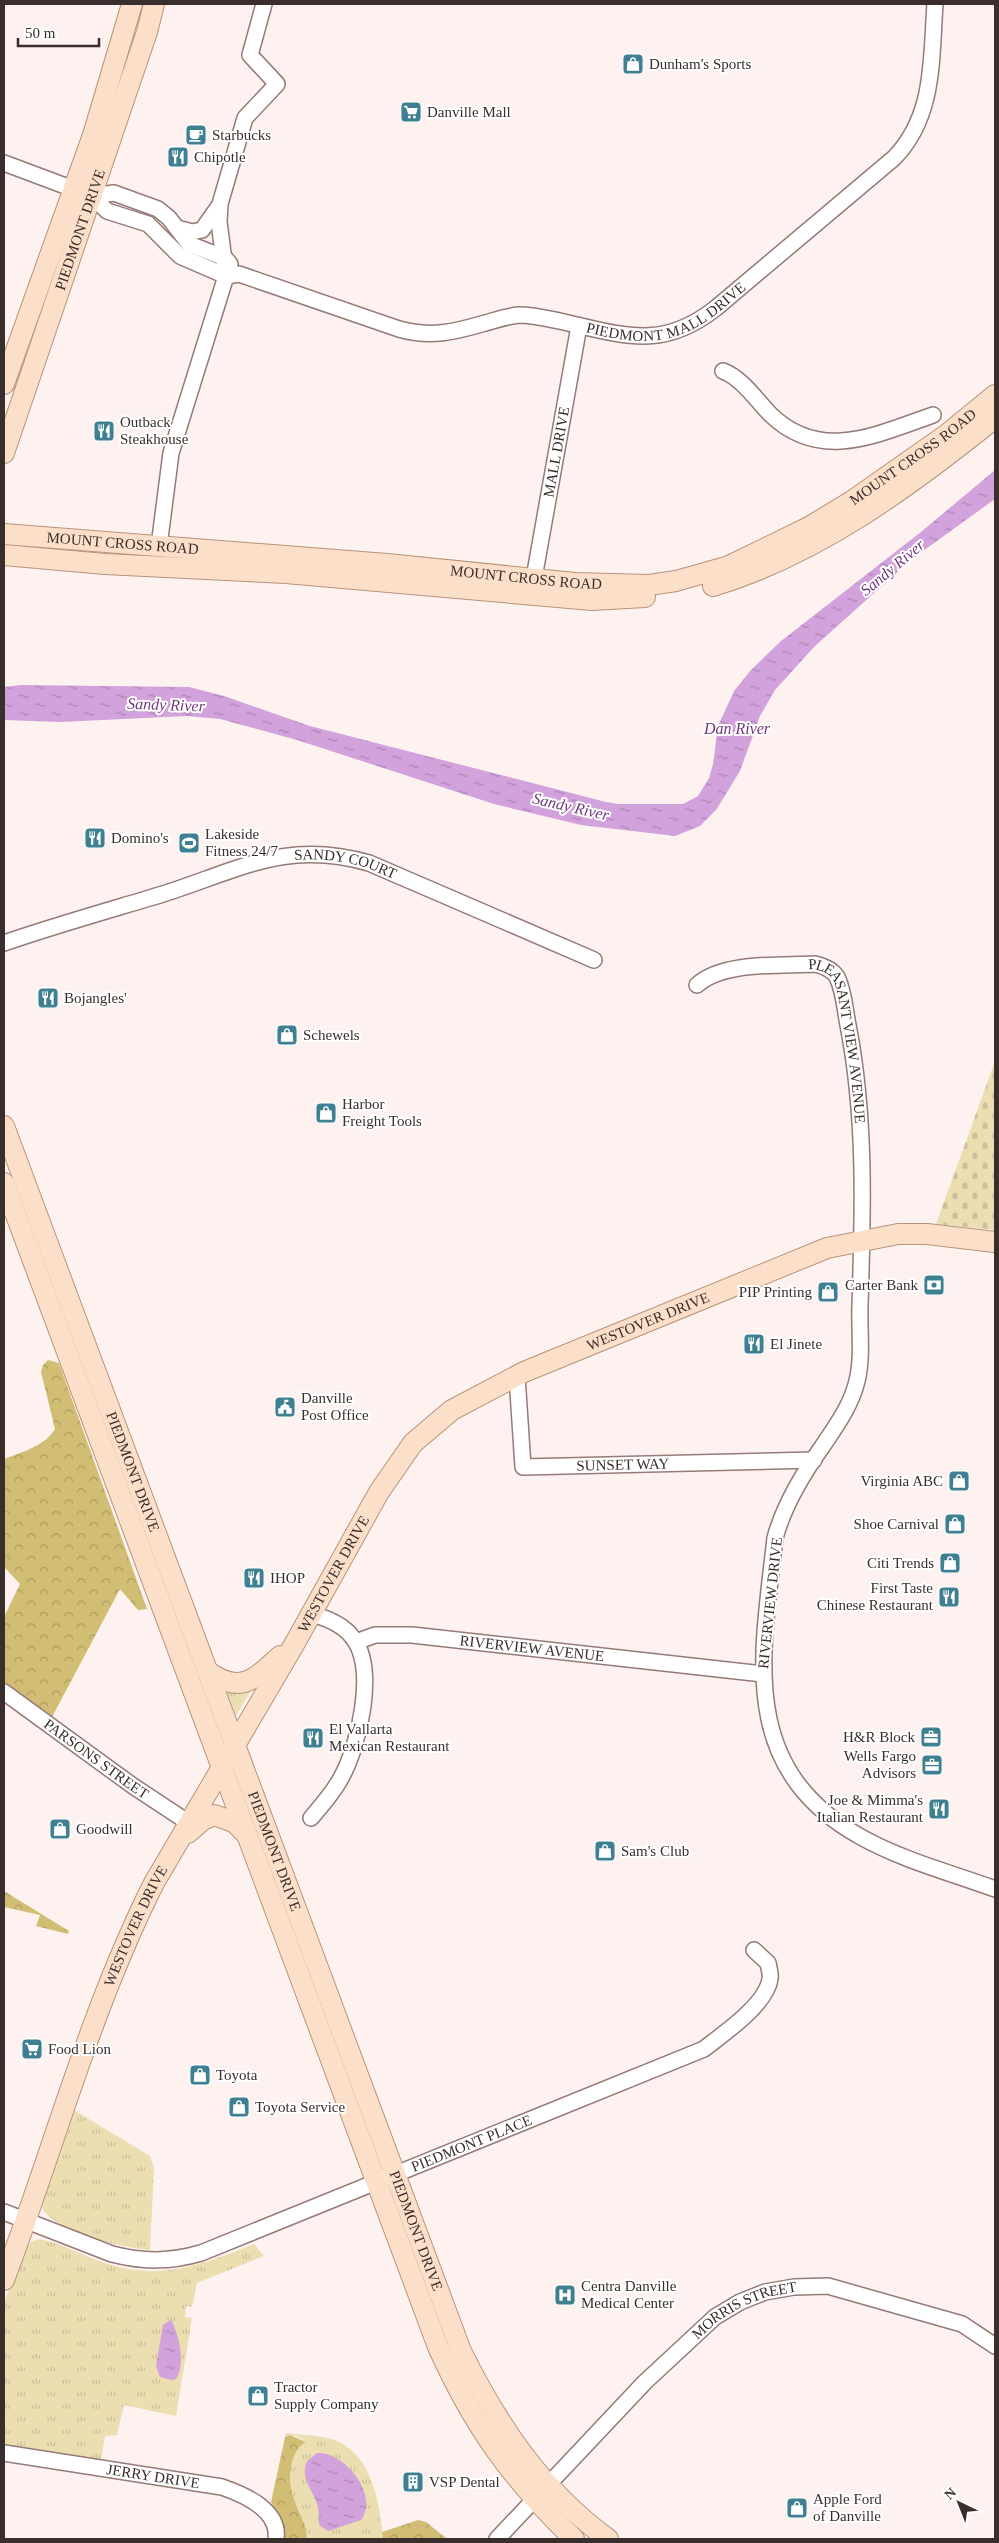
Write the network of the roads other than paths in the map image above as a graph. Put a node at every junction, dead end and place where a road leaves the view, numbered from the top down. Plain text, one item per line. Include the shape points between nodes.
1 (132, 4) edge
2 (154, 4) edge
3 (264, 4) edge
4 (935, 4) edge
5 (4, 163) edge
6 (73, 190) junction
7 (92, 196) junction
8 (220, 204) junction
9 (177, 228) junction
10 (225, 258) junction
11 (233, 275) junction
12 (580, 326) junction
13 (723, 371) dead end
14 (4, 384) edge
15 (995, 395) edge
16 (933, 415) dead end
17 (995, 418) edge
18 (4, 454) edge
19 (4, 534) edge
20 (159, 546) junction
21 (4, 555) edge
22 (534, 578) junction
23 (4, 943) edge
24 (594, 960) dead end
25 (697, 984) dead end
26 (4, 1126) edge
27 (4, 1183) edge
28 (862, 1240) junction
29 (995, 1242) edge
30 (517, 1376) junction
31 (814, 1460) junction
32 (311, 1614) junction
33 (356, 1642) junction
34 (295, 1643) junction
35 (207, 1671) junction
36 (763, 1674) junction
37 (4, 1692) edge
38 (235, 1745) junction
39 (222, 1767) junction
40 (311, 1818) dead end
41 (189, 1823) junction
42 (247, 1835) junction
43 (177, 1843) junction
44 (995, 1889) edge
45 (754, 1950) dead end
46 (395, 2173) junction
47 (377, 2182) junction
48 (4, 2212) edge
49 (26, 2222) junction
50 (4, 2280) edge
51 (995, 2346) edge
52 (4, 2453) edge
53 (541, 2492) junction
54 (276, 2539) edge
55 (497, 2539) edge
56 (574, 2539) edge
57 (608, 2539) edge

1 - 6 main road, PIEDMONT DRIVE via 107,92
2 - 7 main road, PIEDMONT DRIVE
3 - 8 street via 250,55 277,84 244,120
4 - 12 street, PIEDMONT MALL DRIVE via 926,104 914,133 894,158 695,323 648,337
5 - 6 street
6 - 7 street
6 - 14 main road, PIEDMONT DRIVE
7 - 9 street via 114,193 146,204 162,212
7 - 11 street, PIEDMONT MALL DRIVE via 107,211 149,225 186,260
7 - 18 main road, PIEDMONT DRIVE
8 - 9 street via 202,230 192,232
8 - 10 street via 219,222
9 - 10 street via 194,247
10 - 11 street
11 - 12 street, PIEDMONT MALL DRIVE via 417,334 446,333 516,316 537,316
11 - 20 street via 171,453
12 - 22 street, MALL DRIVE
13 - 16 street via 734,377 782,424 824,441 860,440
15 - 22 main road, MOUNT CROSS ROAD via 962,423 852,501 809,528 729,566 705,575 649,585
17 - 21 main road, MOUNT CROSS ROAD via 908,485 810,546 758,570 694,591 592,600 286,573 105,564
19 - 20 main road, MOUNT CROSS ROAD
20 - 22 main road, MOUNT CROSS ROAD
23 - 24 street, SANDY COURT via 270,858 316,854 369,863
25 - 28 street, PLEASANT VIEW AVENUE via 728,969 815,964 831,970 837,978 853,1048 859,1097
26 - 35 main road, PIEDMONT DRIVE
27 - 39 main road, PIEDMONT DRIVE
28 - 29 main road, WESTOVER DRIVE via 898,1234 927,1234
28 - 30 main road, WESTOVER DRIVE via 787,1263
28 - 31 street, RIVERVIEW DRIVE via 857,1380 850,1402
30 - 31 street, SUNSET WAY via 523,1466
30 - 32 main road, WESTOVER DRIVE via 452,1410 413,1444 379,1492
31 - 36 street, RIVERVIEW DRIVE via 780,1518 775,1538
32 - 33 street via 335,1622
32 - 34 main road, WESTOVER DRIVE
33 - 36 street, RIVERVIEW AVENUE via 374,1635 412,1634
33 - 40 street via 364,1674 357,1739 341,1778
34 - 35 main road via 254,1680 230,1683
34 - 38 main road, WESTOVER DRIVE
35 - 38 main road, PIEDMONT DRIVE
36 - 44 street, RIVERVIEW DRIVE via 768,1717 782,1759 793,1777 831,1816 863,1838
37 - 41 street, PARSONS STREET via 132,1786
38 - 39 main road, WESTOVER DRIVE
38 - 46 main road, PIEDMONT DRIVE
39 - 41 main road, WESTOVER DRIVE
39 - 42 main road, PIEDMONT DRIVE
41 - 43 main road, WESTOVER DRIVE
42 - 43 main road via 234,1822 214,1815 203,1820
42 - 47 main road, PIEDMONT DRIVE
43 - 49 main road, WESTOVER DRIVE via 136,1917 103,1994
45 - 46 street, PIEDMONT PLACE via 768,1963 770,1979 759,2000 704,2050
46 - 47 street, PIEDMONT PLACE
46 - 53 main road, PIEDMONT DRIVE via 452,2328 476,2380
47 - 49 street, PIEDMONT PLACE via 201,2253 162,2261 112,2254
47 - 53 main road, PIEDMONT DRIVE via 456,2387 493,2448
48 - 49 street, PIEDMONT PLACE
49 - 50 main road, WESTOVER DRIVE
51 - 53 street, MORRIS STREET via 962,2324 828,2286 765,2292 715,2317 645,2382
52 - 54 street, JERRY DRIVE via 222,2487 253,2501 272,2519
53 - 55 street, MORRIS STREET
53 - 56 main road, PIEDMONT DRIVE
53 - 57 main road, PIEDMONT DRIVE

